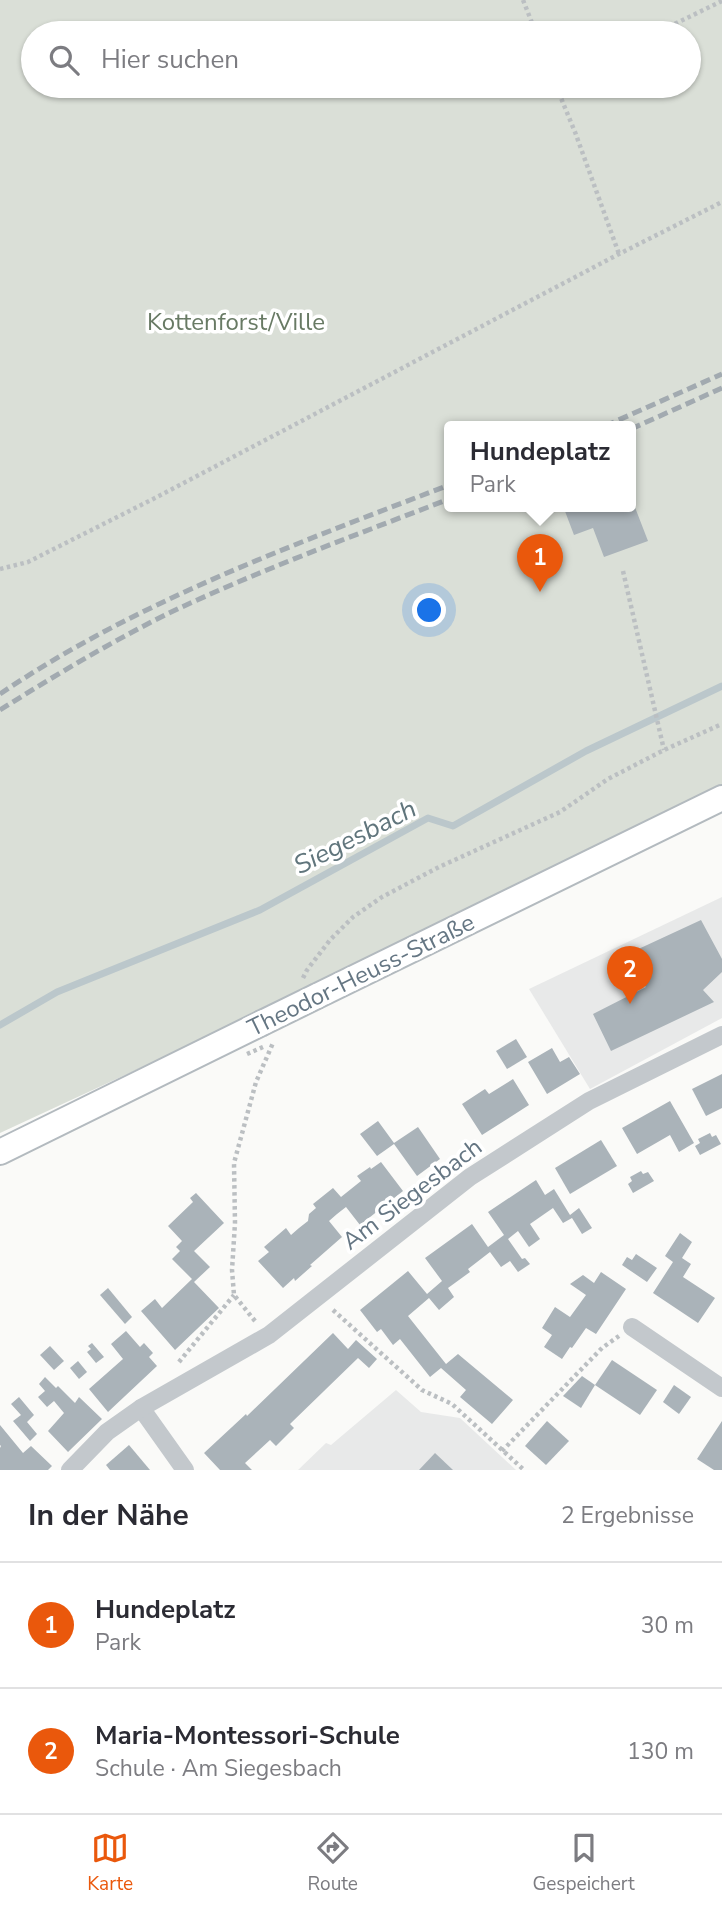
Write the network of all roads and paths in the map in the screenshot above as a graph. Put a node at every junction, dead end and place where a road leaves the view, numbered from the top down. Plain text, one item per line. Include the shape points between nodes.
1 (523, 0) edge
2 (722, 1) edge
3 (531, 21) edge
4 (681, 21) edge
5 (561, 98) edge
6 (722, 202) edge
7 (619, 254) junction
8 (0, 569) edge
9 (623, 571) dead end
10 (664, 750) dead end
11 (722, 798) edge
12 (722, 1035) edge
13 (0, 1152) edge
14 (234, 1295) dead end
15 (318, 1296) junction
16 (632, 1327) joint
17 (175, 1367) dead end
18 (722, 1388) edge
19 (141, 1408) junction
20 (502, 1451) junction
21 (69, 1470) edge
22 (185, 1470) edge
23 (524, 1470) edge

1 - 3 path
2 - 4 path
5 - 7 path
6 - 7 path
7 - 8 path via 157,497 28,562
9 - 10 path
11 - 13 main road, Theodor-Heuss-Straße, bridge
12 - 15 street, Am Siegesbach via 589,1101 470,1177
14 - 17 path
15 - 19 street, Am Siegesbach via 269,1335
15 - 20 path via 422,1390 452,1404
16 - 18 street
16 - 20 path via 603,1348
19 - 21 street, Am Siegesbach via 107,1432
19 - 22 street
20 - 23 path

